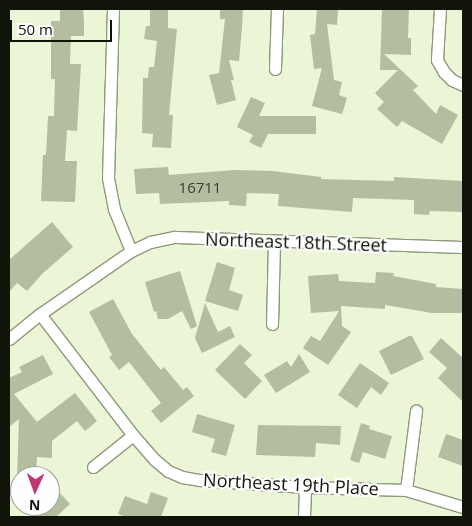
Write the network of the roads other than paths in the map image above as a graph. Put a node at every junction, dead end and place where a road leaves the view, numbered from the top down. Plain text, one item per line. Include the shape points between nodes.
1 (114, 9) edge
2 (277, 9) edge
3 (440, 9) edge
4 (275, 69) dead end
5 (463, 85) edge
6 (274, 241) junction
7 (463, 248) edge
8 (131, 251) junction
9 (40, 314) junction
10 (272, 324) dead end
11 (9, 339) edge
12 (416, 411) dead end
13 (133, 434) junction
14 (94, 467) dead end
15 (305, 487) junction
16 (406, 490) junction
17 (463, 507) edge
18 (304, 517) edge

1 - 8 street via 108,178 114,209
2 - 4 street
3 - 5 street via 438,60 444,72
6 - 7 street, Northeast 18th Street
6 - 8 street, Northeast 18th Street via 174,237 150,242
6 - 10 street
8 - 9 street
9 - 11 street
9 - 13 street, Northeast 19th Place
12 - 16 street
13 - 14 street
13 - 15 street, Northeast 19th Place via 155,460 182,477
15 - 16 street, Northeast 19th Place
15 - 18 street
16 - 17 street, Northeast 19th Place

